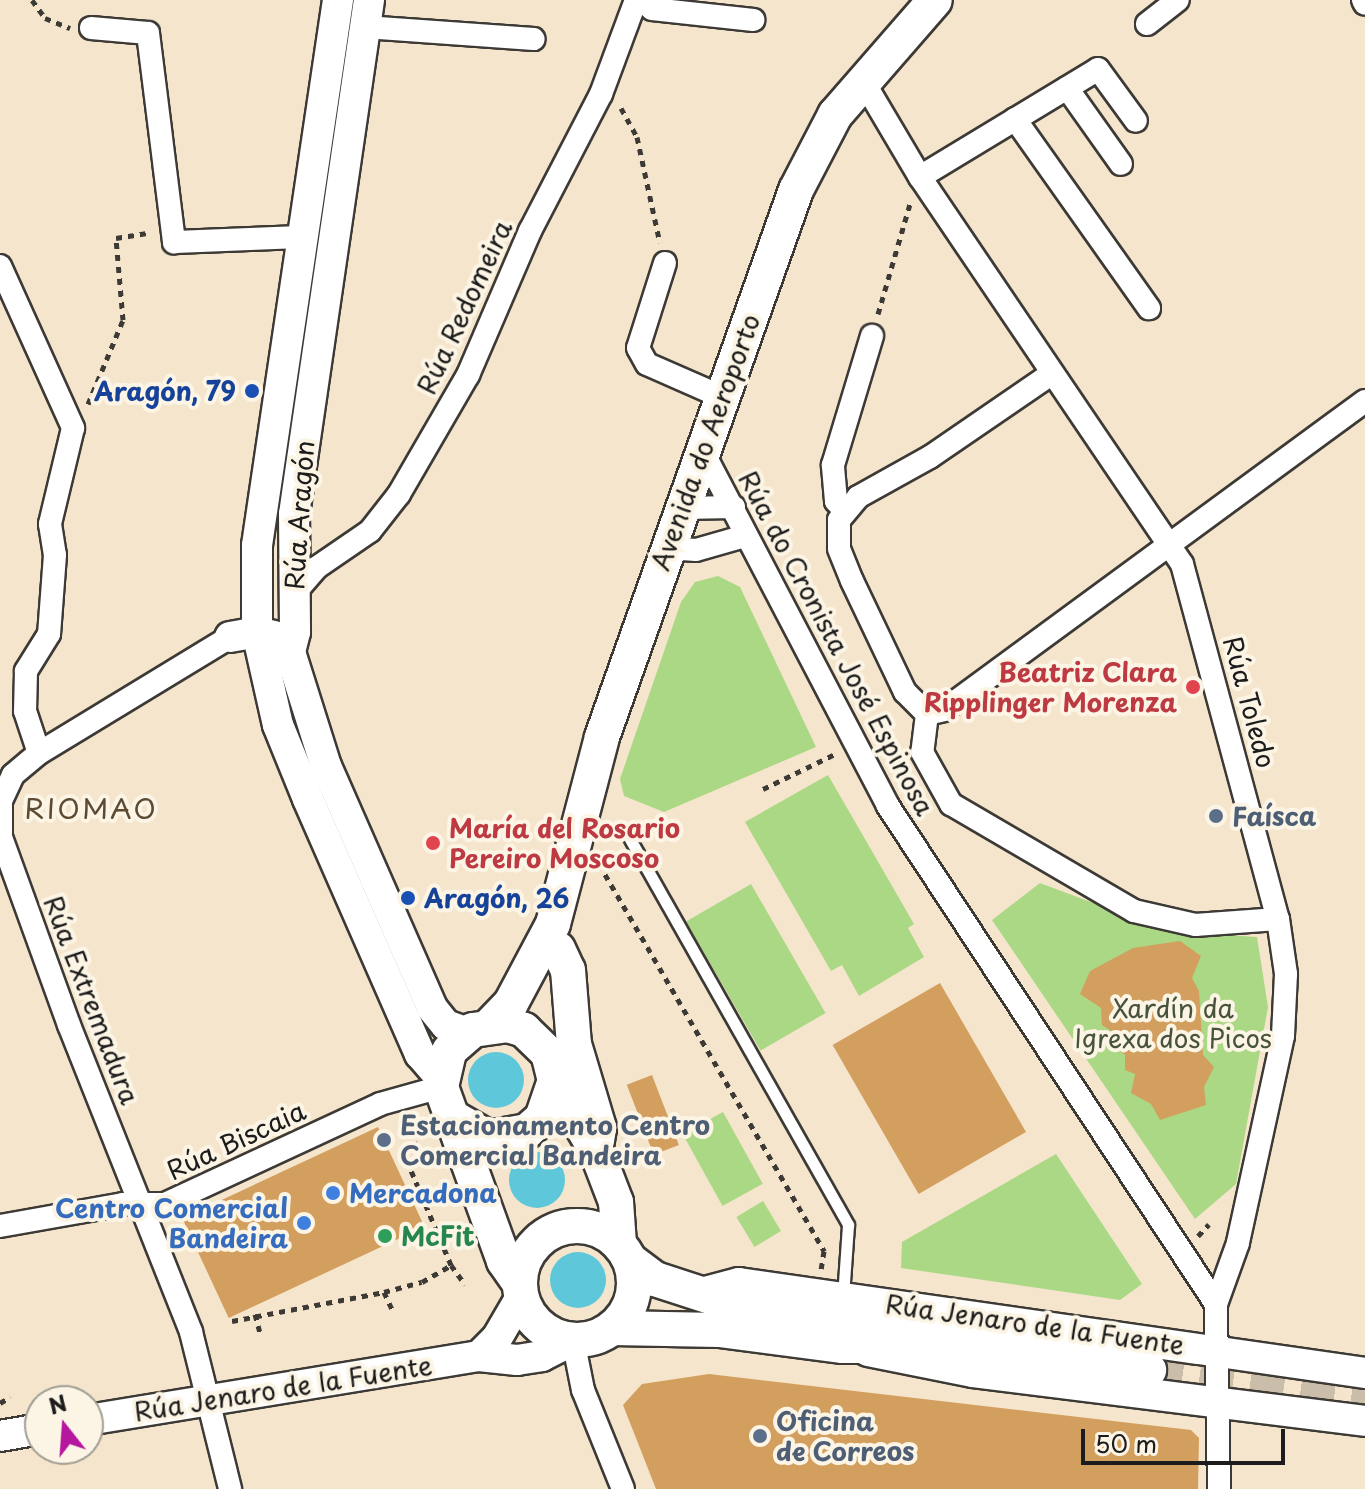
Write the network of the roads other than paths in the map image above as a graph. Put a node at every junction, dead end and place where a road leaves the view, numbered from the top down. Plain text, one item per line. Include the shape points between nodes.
1 (338, 0) edge
2 (638, 0) edge
3 (935, 0) edge
4 (1178, 0) edge
5 (367, 13) edge
6 (753, 20) dead end
7 (1147, 24) dead end
8 (91, 28) road end
9 (534, 39) dead end
10 (862, 79) junction
11 (1067, 88) junction
12 (1015, 119) junction
13 (1136, 121) dead end
14 (1121, 164) dead end
15 (920, 177) junction
16 (301, 237) junction
17 (665, 263) road end
18 (0, 266) edge
19 (1149, 308) dead end
20 (872, 336) road end
21 (1051, 374) junction
22 (720, 396) junction
23 (1365, 401) edge
24 (701, 448) junction
25 (734, 507) junction
26 (681, 508) junction
27 (844, 510) junction
28 (745, 536) junction
29 (1171, 547) junction
30 (667, 548) junction
31 (292, 596) junction
32 (244, 635) junction
33 (290, 652) junction
34 (927, 714) junction
35 (39, 753) junction
36 (0, 837) edge
37 (630, 839) dead end
38 (1278, 919) junction
39 (555, 937) junction
40 (479, 1029) junction
41 (552, 1067) junction
42 (441, 1083) junction
43 (454, 1118) junction
44 (596, 1150) junction
45 (143, 1205) junction
46 (0, 1226) edge
47 (625, 1252) junction
48 (521, 1290) junction
49 (705, 1292) junction
50 (842, 1298) junction
51 (1216, 1304) junction
52 (612, 1328) junction
53 (573, 1340) junction
54 (978, 1345) junction
55 (843, 1346) junction
56 (1220, 1349) junction
57 (479, 1356) junction
58 (1149, 1370) tunnel mouth
59 (1365, 1373) edge
60 (207, 1400) junction
61 (1220, 1402) junction
62 (104, 1417) edge
63 (1365, 1421) edge
64 (24, 1432) edge
65 (0, 1436) edge
66 (230, 1489) edge
67 (623, 1489) edge
68 (1219, 1489) edge

1 - 16 main road, Rúa Aragón
2 - 6 street via 652,9
2 - 31 street, Rúa Redomeira via 601,94 530,231 468,375 399,494 370,531 316,568
3 - 10 main road, Avenida do Aeroporto
4 - 7 street
5 - 9 street
5 - 31 main road, Rúa Aragón via 294,514
8 - 16 street via 148,33 174,242
10 - 15 street, Rúa Toledo
10 - 22 main road, Avenida do Aeroporto via 835,115 796,190
11 - 12 street
11 - 13 street via 1098,69
11 - 14 street
12 - 15 street
12 - 19 street
15 - 21 street, Rúa Toledo
16 - 32 main road, Rúa Aragón
17 - 22 street via 638,348 647,364
18 - 35 street via 73,428 50,524 55,555 49,634 26,671 25,711
20 - 27 street via 833,465 836,501
21 - 27 street
21 - 29 street, Rúa Toledo
22 - 24 main road, Avenida do Aeroporto
23 - 29 street
24 - 25 street, Rúa do Cronista José Espinosa
24 - 26 main road, Avenida do Aeroporto
25 - 26 street
25 - 28 street, Rúa do Cronista José Espinosa
26 - 30 main road, Avenida do Aeroporto
27 - 34 street via 837,534 848,570 905,692
28 - 30 street via 696,550
28 - 51 street, Rúa do Cronista José Espinosa via 888,806
29 - 34 street via 944,710
29 - 38 street, Rúa Toledo via 1193,594
30 - 39 main road, Avenida do Aeroporto via 602,737
31 - 33 main road, Rúa Aragón via 295,632
32 - 33 main road via 273,634
32 - 35 street, Rúa Extremadura
32 - 42 main road, Rúa Aragón via 308,799 420,1054
33 - 40 main road, Rúa Aragón via 326,766 427,998 446,1025
34 - 38 street via 921,733 927,762 951,804 1134,911 1195,925
35 - 36 street, Rúa Extremadura via 5,787
36 - 45 street, Rúa Extremadura
37 - 50 lane via 848,1225
38 - 51 street, Rúa Toledo via 1286,974 1283,1036 1238,1243
39 - 40 main road, Avenida do Aeroporto via 511,1003
39 - 41 main road, Avenida do Aeroporto
39 - 44 main road via 570,982 574,1044 599,1128
40 - 41 main road, Rúa Aragón via 524,1030
40 - 42 main road via 449,1051
41 - 43 main road via 547,1109 527,1131 488,1138
41 - 44 main road, Rúa Aragón
42 - 43 main road, Rúa Aragón
42 - 45 street, Rúa Biscaia via 401,1095 165,1204
43 - 48 main road, Rúa Aragón via 504,1261
44 - 47 main road, Rúa Aragón via 616,1202
45 - 46 street, Rúa Biscaia
45 - 60 street, Rúa Extremadura via 195,1344
47 - 48 main road via 590,1227 556,1230 530,1251
47 - 49 main road, Rúa Jenaro de la Fuente via 655,1279
47 - 52 main road, Rúa Aragón via 630,1305
48 - 53 main road, Rúa Aragón via 546,1331
48 - 57 main road via 497,1338
49 - 50 main road, Rúa Jenaro de la Fuente via 739,1283
49 - 54 main road, Rúa Jenaro de la Fuente via 738,1306 932,1332
50 - 56 main road, Rúa Jenaro de la Fuente
51 - 56 street, Rúa Toledo
52 - 53 main road
52 - 55 main road, Rúa Jenaro de la Fuente via 736,1331
53 - 57 main road, Rúa Jenaro de la Fuente via 542,1356
53 - 67 street via 583,1390
54 - 55 main road, Rúa Jenaro de la Fuente
54 - 58 main road
55 - 61 main road, Rúa Jenaro de la Fuente via 973,1372
56 - 59 main road, Rúa Jenaro de la Fuente
56 - 61 street, Rúa Toledo
57 - 60 main road, Rúa Jenaro de la Fuente
60 - 62 main road, Rúa Jenaro de la Fuente
60 - 66 street, Rúa Extremadura
61 - 63 main road, Rúa Jenaro de la Fuente
61 - 68 street, Rúa Toledo
64 - 65 main road

